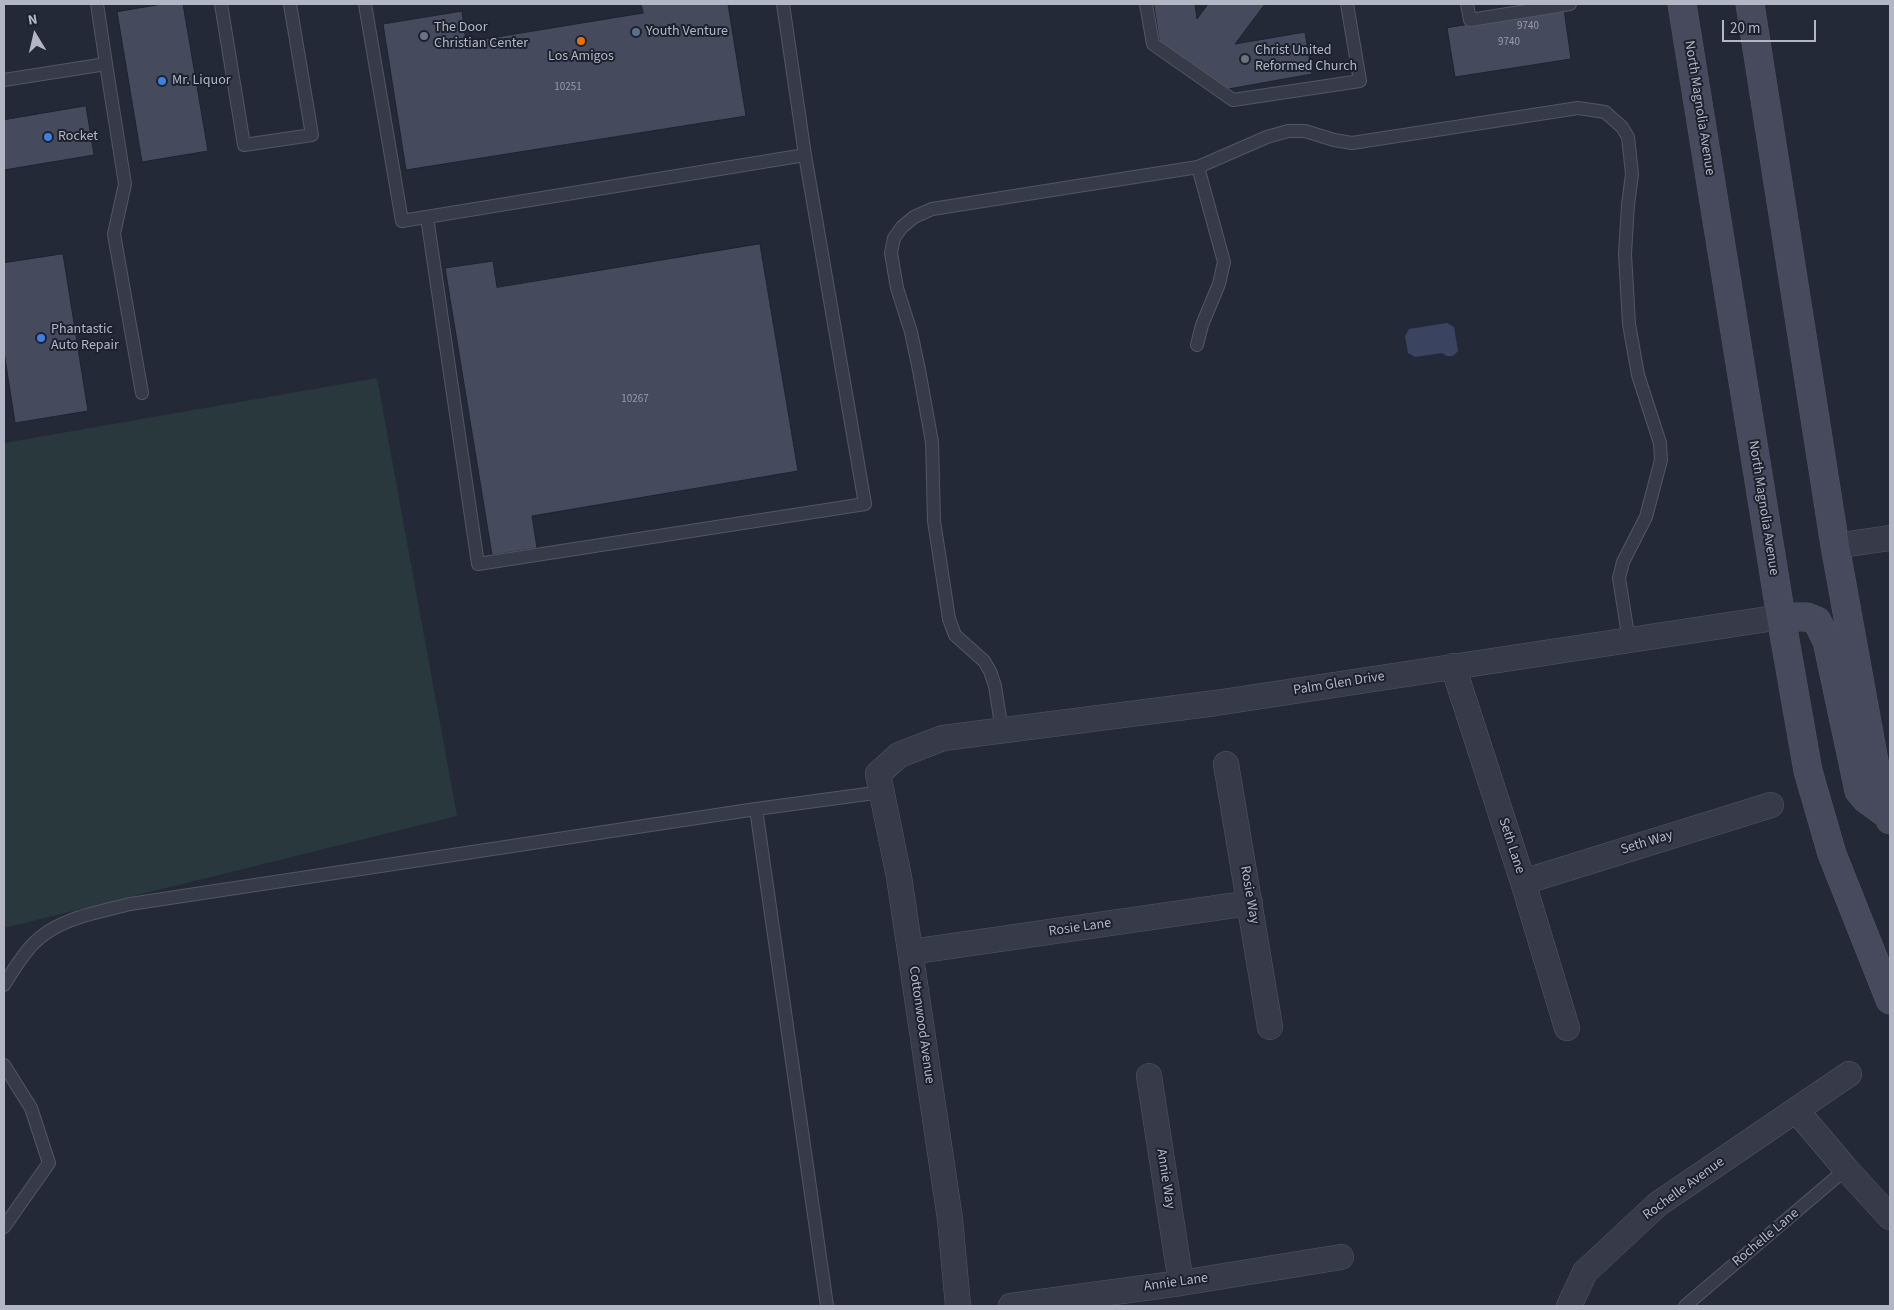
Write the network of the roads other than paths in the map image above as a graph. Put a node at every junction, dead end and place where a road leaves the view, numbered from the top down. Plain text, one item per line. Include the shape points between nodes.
1 (97, 4) edge
2 (221, 4) edge
3 (290, 4) edge
4 (365, 4) edge
5 (783, 4) edge
6 (1146, 4) edge
7 (1347, 4) edge
8 (1467, 4) edge
9 (1570, 4) edge
10 (1682, 4) edge
11 (1750, 4) edge
12 (106, 64) junction
13 (4, 80) edge
14 (805, 155) junction
15 (1198, 167) junction
16 (427, 217) junction
17 (1197, 345) dead end
18 (142, 393) dead end
19 (1890, 538) edge
20 (1835, 546) junction
21 (1780, 617) junction
22 (1629, 641) junction
23 (1453, 666) junction
24 (1002, 731) junction
25 (899, 755) joint
26 (1226, 764) dead end
27 (882, 792) junction
28 (1771, 805) dead end
29 (756, 809) junction
30 (1889, 817) edge
31 (1523, 882) junction
32 (1250, 903) junction
33 (910, 952) junction
34 (4, 984) edge
35 (1890, 1000) edge
36 (1270, 1027) dead end
37 (1567, 1028) dead end
38 (4, 1065) edge
39 (1848, 1074) dead end
40 (1149, 1076) dead end
41 (1796, 1110) junction
42 (1846, 1169) junction
43 (1890, 1217) edge
44 (4, 1226) edge
45 (1341, 1257) dead end
46 (1181, 1282) junction
47 (828, 1306) edge
48 (958, 1306) edge
49 (1011, 1306) edge
50 (1570, 1306) edge
51 (1686, 1306) edge

1 - 12 lane
2 - 3 lane via 244,145 312,135
4 - 16 lane via 402,221
5 - 14 lane
6 - 7 lane via 1153,44 1233,100 1360,81
8 - 9 lane via 1470,20
10 - 21 main road, North Magnolia Avenue
11 - 20 main road
12 - 13 lane
12 - 18 lane via 126,184 114,234
14 - 16 lane
14 - 16 lane via 865,504 478,564
15 - 17 lane via 1224,262
15 - 22 lane via 1288,131 1305,131 1352,143 1578,108 1605,112 1622,127 1628,137 1632,174 1625,254 1629,324 1638,375 1660,443 1661,460 1646,517 1618,578
15 - 24 lane via 932,209 914,217 894,238 891,254 897,288 913,341 932,442 934,521 949,618 955,635 984,661 990,671
19 - 20 street
20 - 30 main road via 1876,772
21 - 22 street, Palm Glen Drive
21 - 30 main road via 1807,617 1816,622 1827,642 1859,791
21 - 35 main road, North Magnolia Avenue via 1808,771 1832,854
22 - 23 street, Palm Glen Drive
23 - 24 street, Palm Glen Drive via 1216,704
23 - 31 street, Seth Lane
24 - 25 street, Palm Glen Drive via 943,738
25 - 27 street, Cottonwood Avenue via 878,774
26 - 32 street, Rosie Way
27 - 29 lane
27 - 33 street, Cottonwood Avenue
28 - 31 street, Seth Way
29 - 34 lane via 130,904 66,921 49,930 33,944
29 - 47 lane
31 - 37 street, Seth Lane
32 - 33 street, Rosie Lane
32 - 36 street, Rosie Way
33 - 48 street, Cottonwood Avenue via 950,1220
38 - 44 lane via 31,1108 49,1163
39 - 41 street, Rochelle Avenue
40 - 46 street, Annie Way
41 - 42 street
41 - 50 street, Rochelle Avenue via 1658,1204 1585,1272
42 - 43 street
42 - 51 lane, Rochelle Lane
45 - 46 street, Annie Lane
46 - 49 street, Annie Lane

